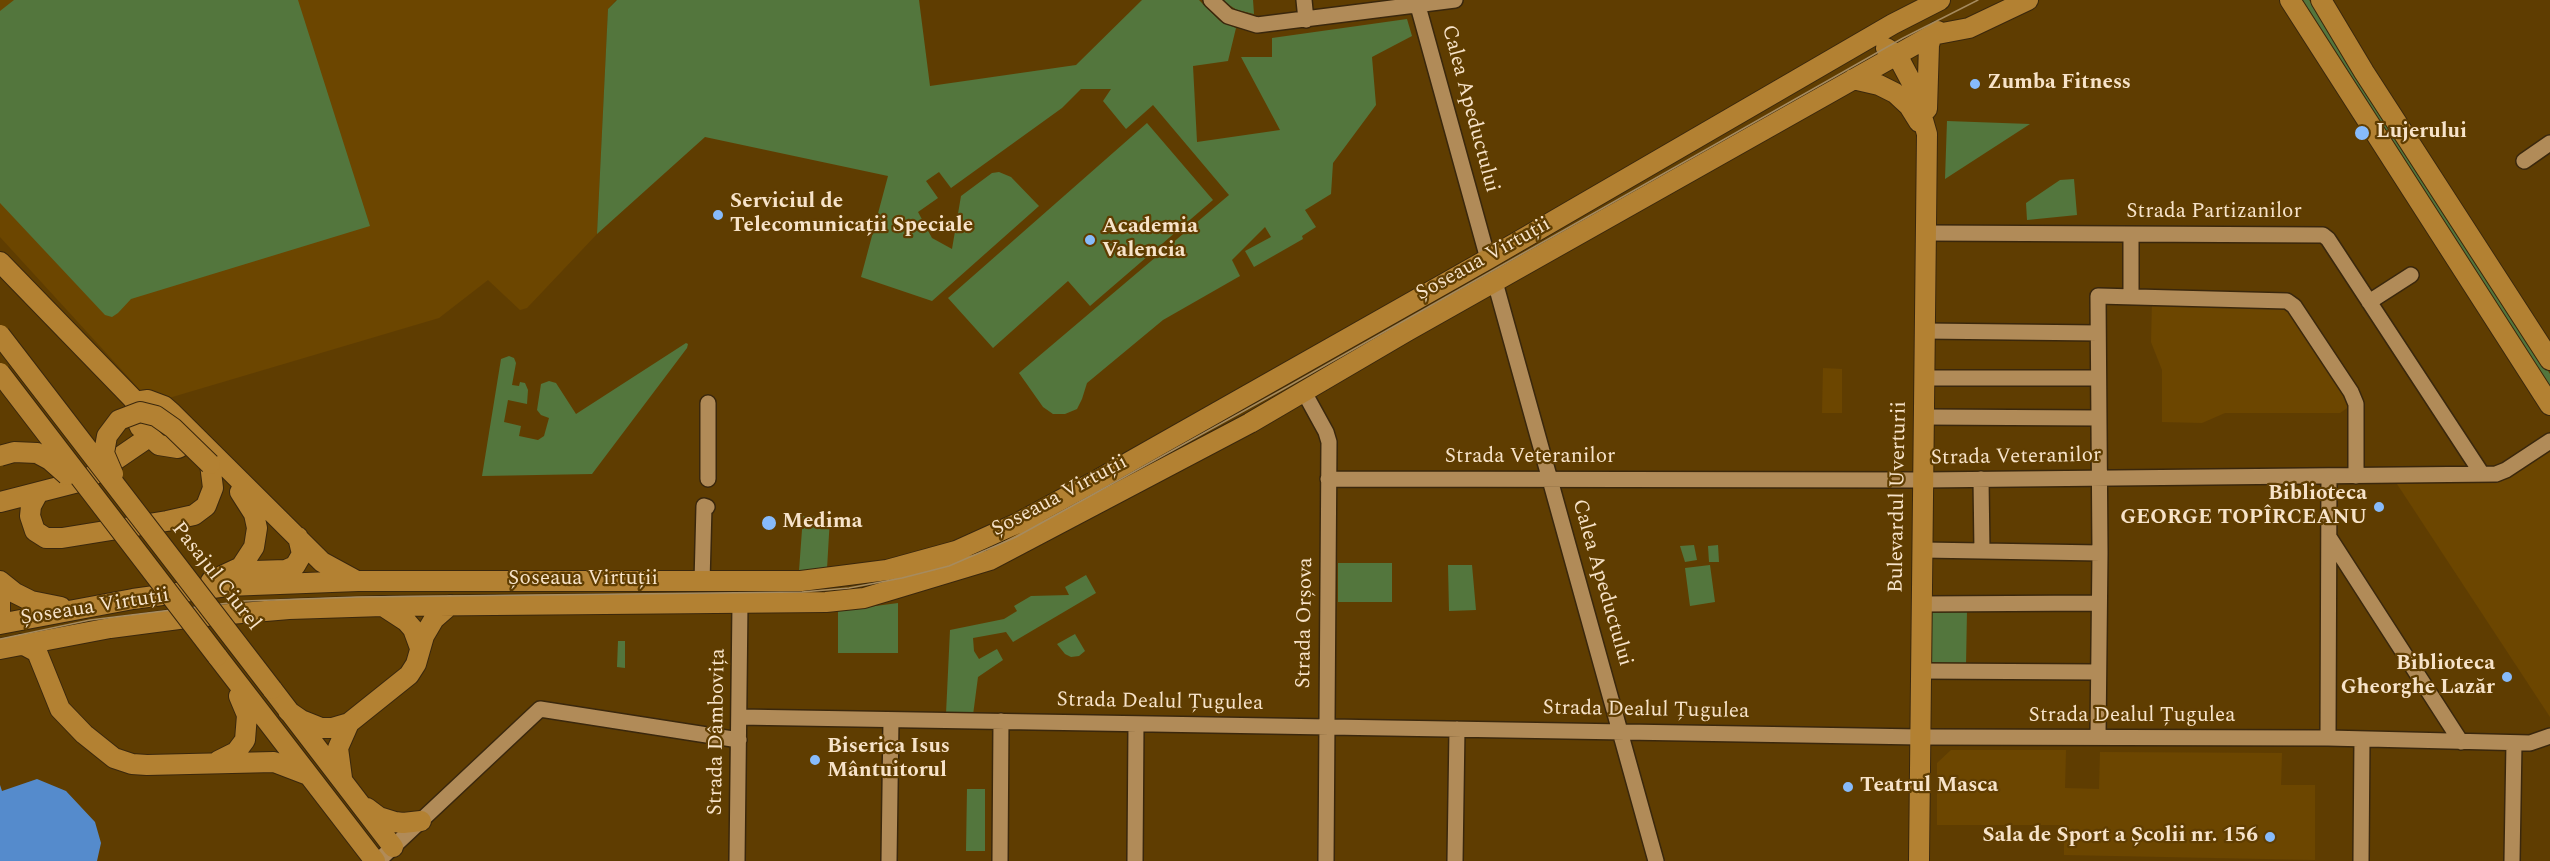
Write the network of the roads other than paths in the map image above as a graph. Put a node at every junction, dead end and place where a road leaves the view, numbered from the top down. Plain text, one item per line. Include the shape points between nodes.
1 (1211, 0) edge
2 (1304, 0) edge
3 (1455, 0) edge
4 (1913, 0) edge
5 (1940, 0) edge
6 (2000, 0) edge
7 (2028, 0) edge
8 (2290, 0) edge
9 (2321, 0) edge
10 (1427, 3) edge
11 (1306, 20) junction
12 (1932, 35) junction
13 (1868, 39) junction
14 (1897, 55) junction
15 (1853, 79) junction
16 (1927, 134) junction
17 (2550, 143) edge
18 (2524, 160) dead end
19 (1926, 232) junction
20 (2132, 235) junction
21 (1488, 259) junction
22 (0, 262) edge
23 (2411, 275) dead end
24 (1495, 282) junction
25 (2139, 296) junction
26 (2369, 302) junction
27 (1925, 331) junction
28 (2098, 333) junction
29 (0, 335) edge
30 (2550, 360) edge
31 (0, 373) edge
32 (1924, 378) junction
33 (2098, 378) junction
34 (1304, 392) junction
35 (137, 403) junction
36 (708, 403) dead end
37 (2550, 405) edge
38 (1924, 417) junction
39 (2098, 418) junction
40 (196, 436) junction
41 (149, 437) junction
42 (2550, 441) edge
43 (0, 456) edge
44 (210, 464) junction
45 (2482, 474) junction
46 (2329, 476) junction
47 (2356, 476) junction
48 (708, 478) dead end
49 (2099, 478) junction
50 (1328, 479) junction
51 (1550, 479) junction
52 (1981, 479) junction
53 (1923, 480) junction
54 (38, 493) junction
55 (0, 502) edge
56 (130, 505) junction
57 (101, 506) junction
58 (707, 507) dead end
59 (298, 537) junction
60 (2329, 537) junction
61 (1923, 550) junction
62 (1982, 551) junction
63 (2100, 553) junction
64 (0, 581) edge
65 (358, 581) junction
66 (702, 582) junction
67 (227, 586) junction
68 (201, 588) junction
69 (0, 598) edge
70 (2099, 603) junction
71 (741, 604) junction
72 (1922, 604) junction
73 (450, 605) junction
74 (383, 606) junction
75 (75, 609) junction
76 (0, 613) edge
77 (0, 624) edge
78 (86, 632) junction
79 (22, 644) junction
80 (420, 648) junction
81 (0, 649) edge
82 (217, 656) junction
83 (1921, 671) junction
84 (2098, 672) junction
85 (48, 678) junction
86 (288, 711) junction
87 (739, 717) junction
88 (891, 720) junction
89 (1001, 721) junction
90 (349, 723) junction
91 (1136, 724) junction
92 (1326, 727) junction
93 (1457, 729) junction
94 (1621, 732) junction
95 (2098, 736) junction
96 (2550, 736) edge
97 (1920, 737) junction
98 (2328, 738) junction
99 (2362, 739) junction
100 (739, 740) junction
101 (2461, 742) junction
102 (2514, 743) junction
103 (215, 762) junction
104 (308, 775) junction
105 (350, 791) junction
106 (421, 821) junction
107 (393, 847) junction
108 (376, 861) edge
109 (737, 861) edge
110 (889, 861) edge
111 (1000, 861) edge
112 (1135, 861) edge
113 (1326, 861) edge
114 (1455, 861) edge
115 (1656, 861) edge
116 (1919, 861) edge
117 (2361, 861) edge
118 (2512, 861) edge

1 - 11 street via 1228,16 1247,23
2 - 11 street
3 - 10 street
4 - 13 main road, Șoseaua Virtuții via 1888,12
5 - 13 main road
6 - 12 main road
7 - 12 main road, Șoseaua Virtuții via 1969,28
8 - 37 main road
9 - 30 main road
10 - 11 street
10 - 21 street, Calea Apeductului
12 - 14 main road, Șoseaua Virtuții
12 - 16 main road via 1927,58
13 - 14 main road
13 - 21 main road, Șoseaua Virtuții
14 - 15 main road, Șoseaua Virtuții
14 - 16 main road, Bulevardul Uverturii via 1917,94
15 - 16 main road via 1895,93 1909,106
15 - 24 main road, Șoseaua Virtuții
16 - 19 main road, Bulevardul Uverturii
17 - 18 street
19 - 20 street, Strada Partizanilor
19 - 27 main road, Bulevardul Uverturii
20 - 25 street
20 - 26 street, Strada Partizanilor via 2323,235
21 - 66 main road, Șoseaua Virtuții via 985,540 924,561 856,575 801,581
22 - 35 main road
23 - 26 street
24 - 34 main road, Șoseaua Virtuții
24 - 51 street, Calea Apeductului
25 - 28 street via 2098,296
25 - 47 street via 2278,299 2294,306 2356,404
26 - 45 street, Strada Partizanilor
27 - 28 street
27 - 32 main road, Bulevardul Uverturii
28 - 33 street
29 - 56 main road, Pasajul Ciurel, bridge
31 - 57 main road, bridge
32 - 33 street
32 - 38 main road, Bulevardul Uverturii
33 - 39 street
34 - 50 street, Strada Orșova via 1328,437
34 - 71 main road, Șoseaua Virtuții via 990,561 864,598 805,604
35 - 40 main road via 148,400 159,404
35 - 41 main road via 136,420
36 - 48 street
38 - 39 street
38 - 53 main road, Bulevardul Uverturii
39 - 49 street
40 - 41 main road via 173,449
40 - 59 main road
41 - 54 main road via 86,480
42 - 45 street, Strada Veteranilor via 2501,473
43 - 57 main road, bridge via 38,453
44 - 54 main road via 213,488 206,506 194,515 167,521 62,538 46,537 35,531 30,516
44 - 56 main road, bridge via 156,416 140,412 126,416 110,431 104,453
44 - 68 main road via 248,500 257,535 252,553 241,567
45 - 47 street, Strada Veteranilor
46 - 47 street, Strada Veteranilor
46 - 49 street, Strada Veteranilor
46 - 60 street
49 - 52 street, Strada Veteranilor
49 - 63 street
50 - 51 street, Strada Veteranilor
50 - 92 street, Strada Orșova
51 - 53 street, Strada Veteranilor
51 - 94 street, Calea Apeductului
52 - 53 street, Strada Veteranilor
52 - 62 street
53 - 61 main road, Bulevardul Uverturii
54 - 55 main road
56 - 86 main road, Pasajul Ciurel, bridge
57 - 82 main road, bridge
58 - 66 street
59 - 65 main road via 328,567
59 - 67 main road via 302,554 295,566 249,572
60 - 98 street
60 - 101 street
61 - 62 street
61 - 72 main road, Bulevardul Uverturii
62 - 63 street
63 - 70 street
64 - 75 main road via 31,601
65 - 66 main road, Șoseaua Virtuții
65 - 67 main road, Șoseaua Virtuții
67 - 68 main road, Șoseaua Virtuții
68 - 75 main road, Șoseaua Virtuții
69 - 76 main road
70 - 72 street
70 - 84 street
71 - 73 main road, Șoseaua Virtuții
71 - 87 street, Strada Dâmbovița
72 - 83 main road, Bulevardul Uverturii
73 - 74 main road, Șoseaua Virtuții
73 - 80 main road via 434,620
74 - 78 main road, Șoseaua Virtuții via 194,617
74 - 80 main road via 406,621
75 - 77 main road, Șoseaua Virtuții
78 - 79 main road, Șoseaua Virtuții
78 - 85 main road via 57,653
79 - 81 main road, Șoseaua Virtuții
79 - 85 main road via 37,652
80 - 90 main road via 409,675
82 - 103 main road via 244,705 248,724 241,747
82 - 104 main road
83 - 84 street
83 - 97 main road, Bulevardul Uverturii
84 - 95 street
85 - 103 main road via 60,709 114,758 147,765
86 - 90 main road via 321,728
86 - 105 main road, Pasajul Ciurel
87 - 88 street, Strada Dealul Țugulea
87 - 100 street, Strada Dâmbovița
88 - 89 street, Strada Dealul Țugulea
88 - 110 street
89 - 91 street, Strada Dealul Țugulea
89 - 111 street
90 - 105 main road via 338,748
91 - 92 street, Strada Dealul Țugulea
91 - 112 street
92 - 93 street, Strada Dealul Țugulea
92 - 113 street, Strada Orșova
93 - 94 street, Strada Dealul Țugulea
93 - 114 street
94 - 97 street, Strada Dealul Țugulea
94 - 115 street, Calea Apeductului
95 - 97 street, Strada Dealul Țugulea
95 - 98 street, Strada Dealul Țugulea
96 - 102 street, Strada Dealul Țugulea via 2538,742
97 - 116 main road, Bulevardul Uverturii
98 - 99 street, Strada Dealul Țugulea
99 - 101 street, Strada Dealul Țugulea
99 - 117 street
100 - 106 street via 540,710
100 - 109 street, Strada Dâmbovița
101 - 102 street, Strada Dealul Țugulea
102 - 118 street
103 - 104 main road via 274,762
104 - 108 main road
105 - 106 main road via 386,820
105 - 107 main road, Pasajul Ciurel
106 - 107 street
107 - 108 street

